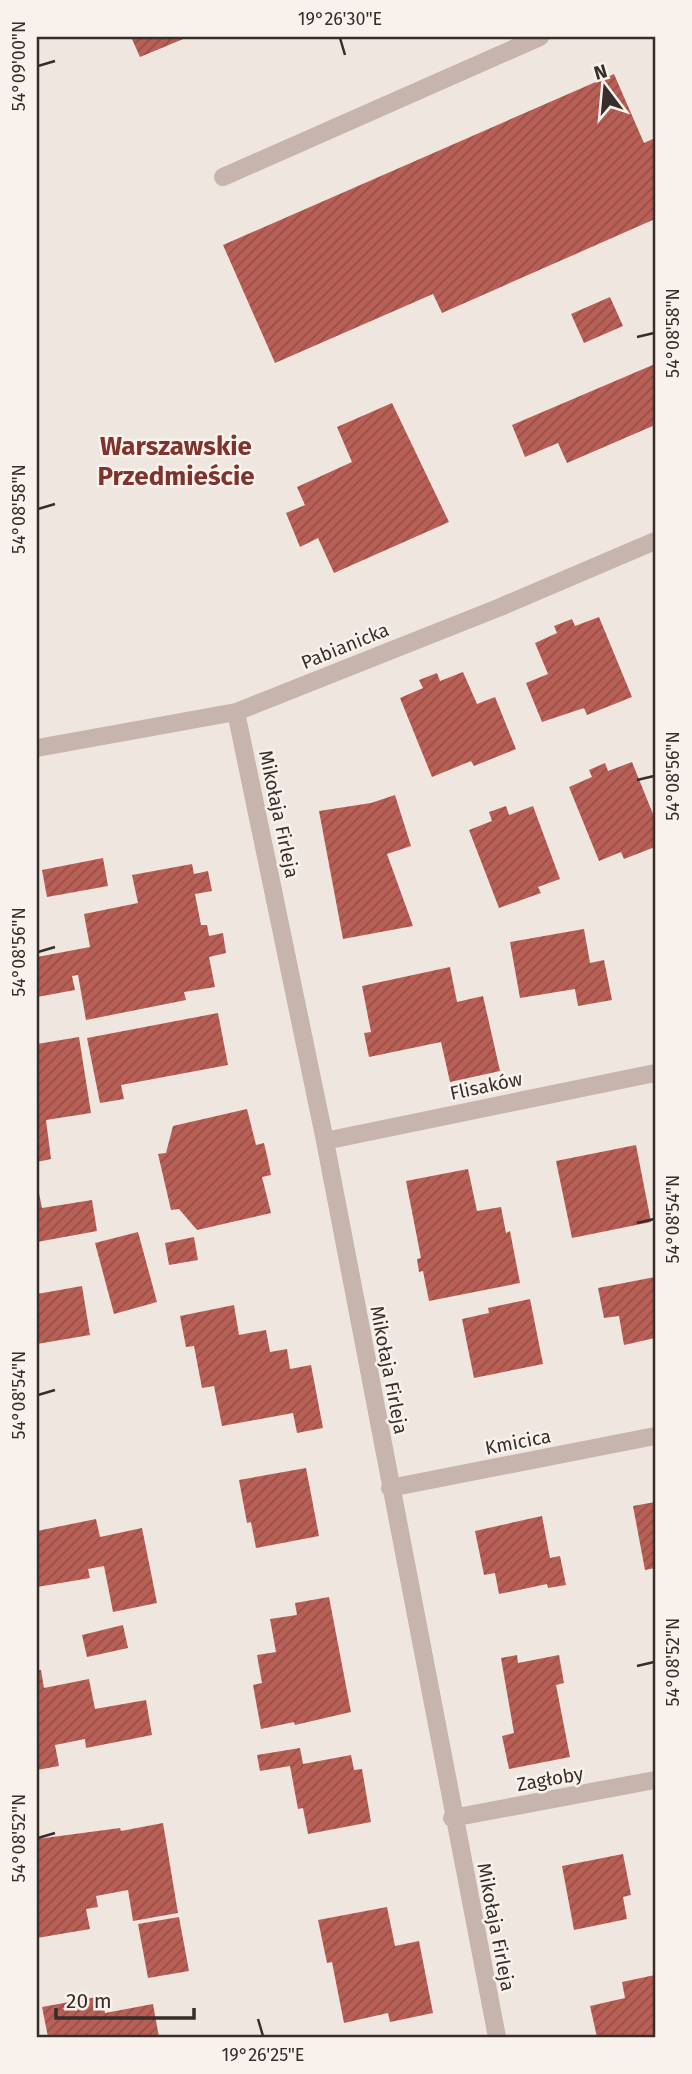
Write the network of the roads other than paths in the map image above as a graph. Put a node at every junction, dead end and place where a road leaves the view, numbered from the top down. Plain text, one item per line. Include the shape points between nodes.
1 (540, 37) edge
2 (223, 177) dead end
3 (655, 541) edge
4 (236, 712) junction
5 (37, 748) edge
6 (655, 1073) edge
7 (325, 1141) junction
8 (655, 1436) edge
9 (390, 1488) junction
10 (655, 1780) edge
11 (452, 1818) junction
12 (497, 2037) edge

1 - 2 street
3 - 4 street, Pabianicka
4 - 5 street, Pabianicka
4 - 7 street, Mikołaja Firleja
6 - 7 street, Flisaków
7 - 9 street, Mikołaja Firleja
8 - 9 street, Kmicica
9 - 11 street, Mikołaja Firleja
10 - 11 street, Zagłoby
11 - 12 street, Mikołaja Firleja

